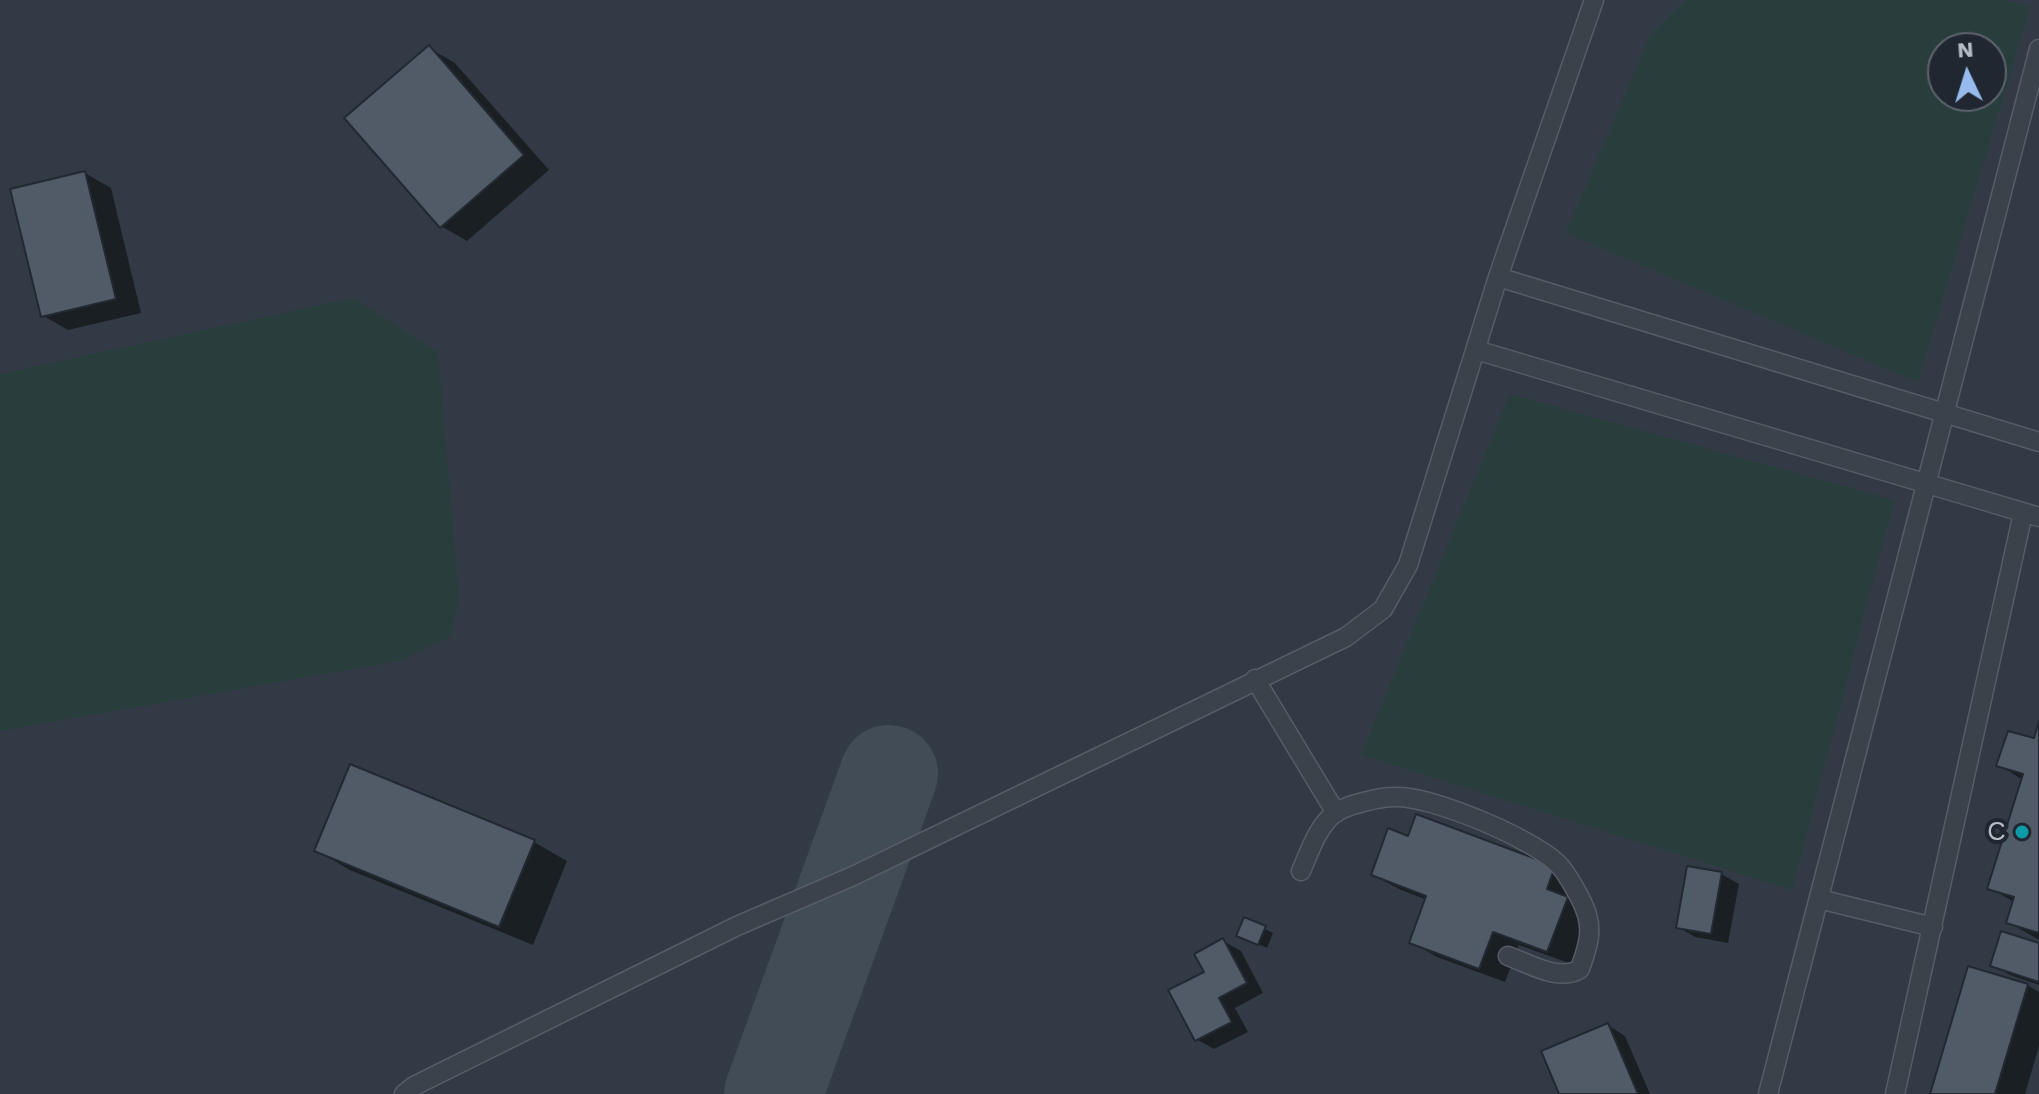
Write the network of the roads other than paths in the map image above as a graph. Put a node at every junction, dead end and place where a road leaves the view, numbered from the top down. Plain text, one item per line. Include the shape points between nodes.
1 (1594, 0) edge
2 (2039, 49) edge
3 (1498, 277) junction
4 (1476, 350) junction
5 (1944, 415) junction
6 (2039, 442) edge
7 (1926, 483) junction
8 (2031, 515) edge
9 (1255, 679) junction
10 (1336, 813) junction
11 (1301, 871) dead end
12 (1819, 899) junction
13 (1933, 927) junction
14 (1508, 956) dead end
15 (404, 1094) edge
16 (1768, 1094) edge
17 (1895, 1094) edge

1 - 3 lane
2 - 5 lane
3 - 4 lane
3 - 5 lane
4 - 7 lane
4 - 9 lane via 1408,565 1383,609 1346,637
5 - 6 lane
5 - 7 lane
7 - 8 lane
7 - 12 lane
8 - 13 lane
9 - 10 lane
9 - 15 lane via 853,876 723,933
10 - 11 lane via 1318,833
10 - 14 lane via 1395,796 1432,803 1531,842 1559,864 1587,913 1590,934 1580,969 1562,975
12 - 13 lane
12 - 16 lane
13 - 17 lane

